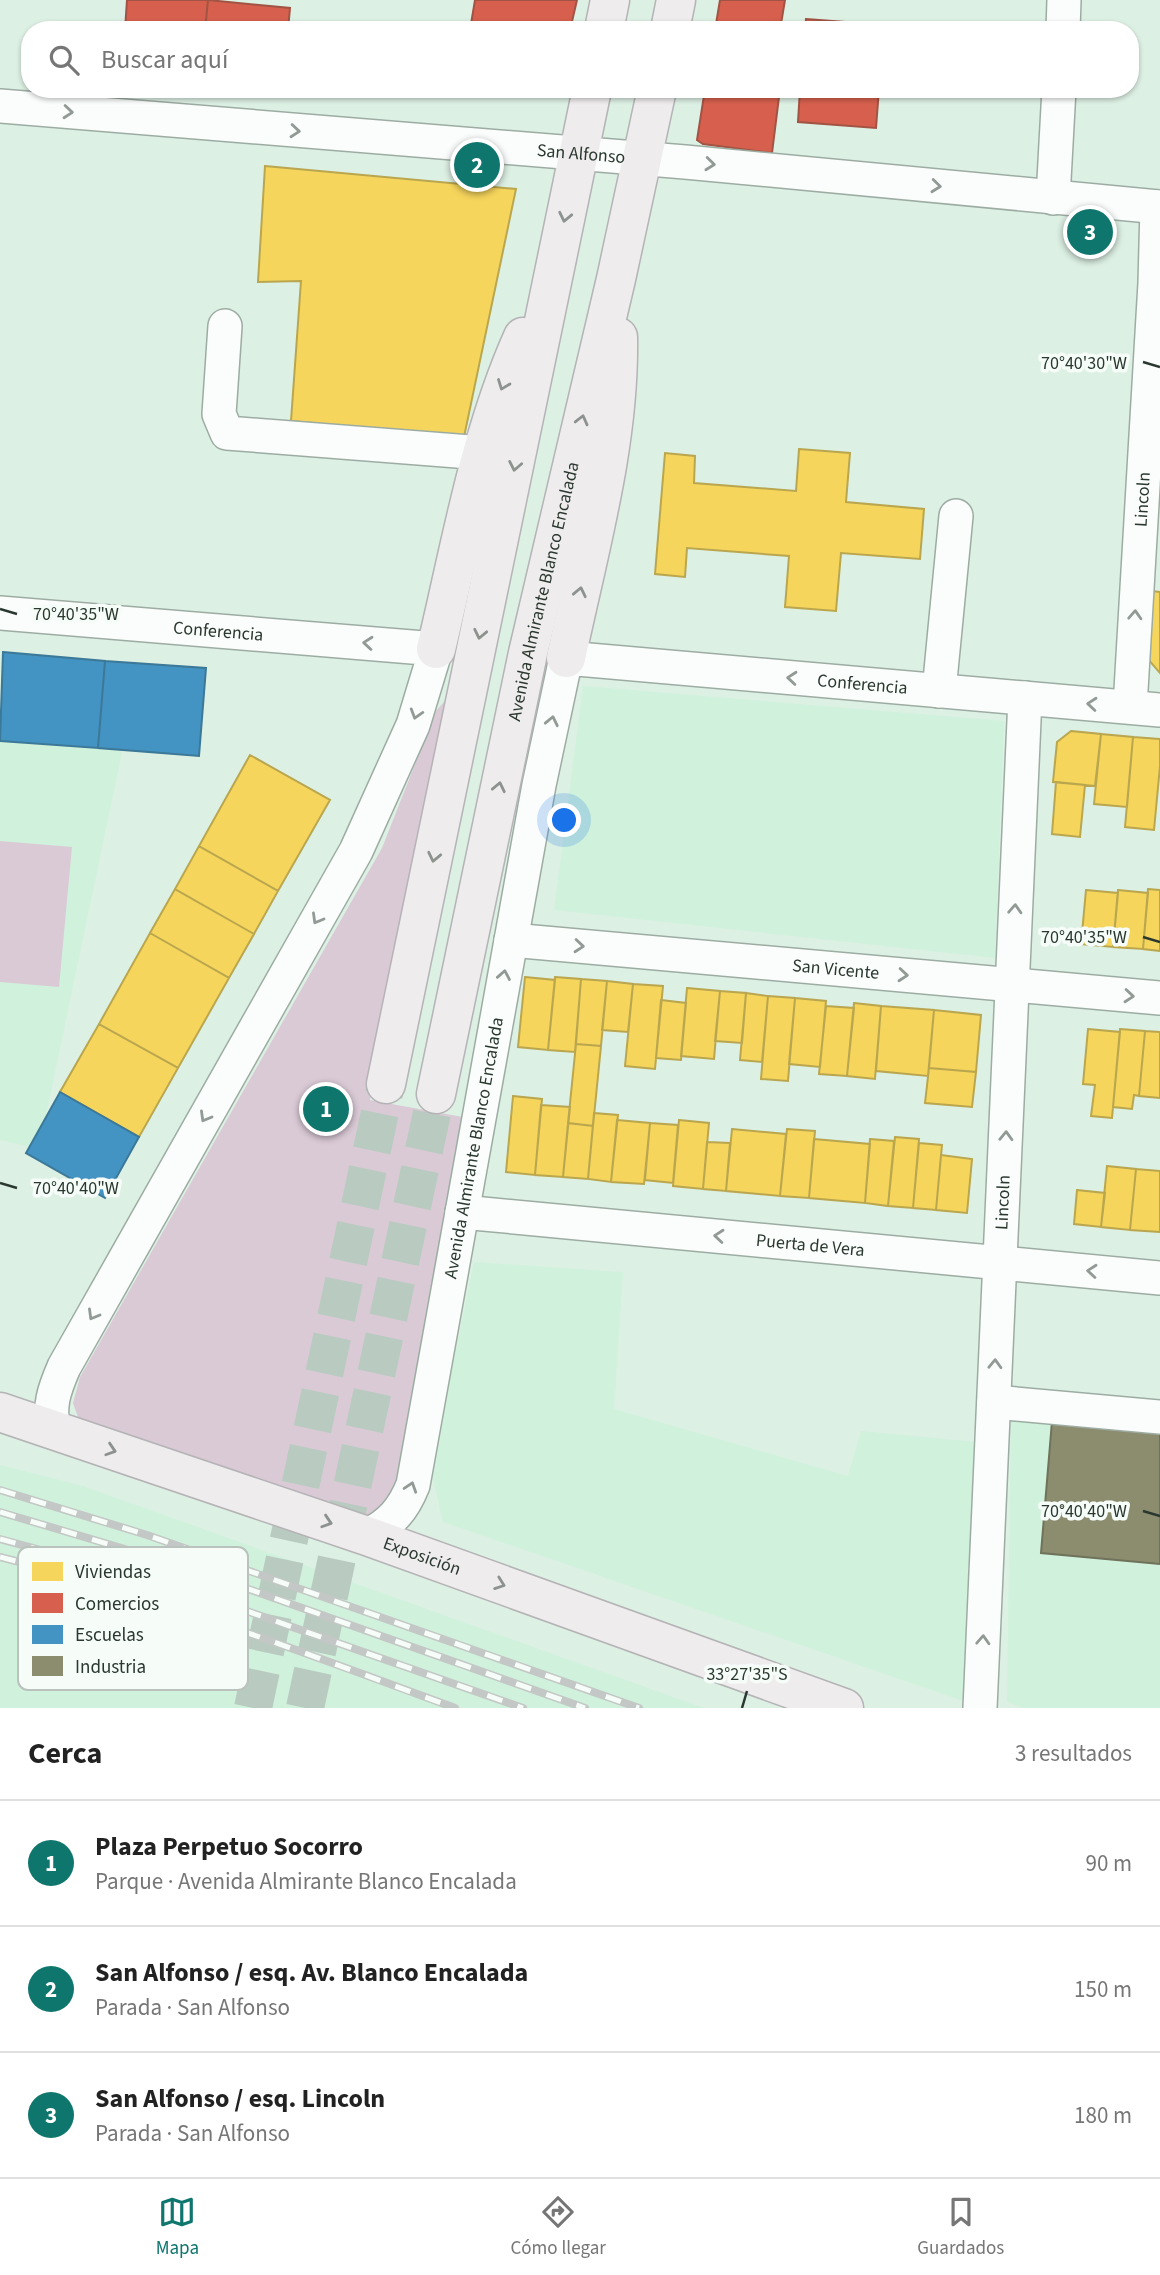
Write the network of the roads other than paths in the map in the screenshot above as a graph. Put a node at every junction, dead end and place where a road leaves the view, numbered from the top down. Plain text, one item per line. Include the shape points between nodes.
1 (610, 0) edge
2 (676, 0) edge
3 (1064, 0) edge
4 (606, 21) edge
5 (672, 21) edge
6 (1063, 21) edge
7 (590, 98) edge
8 (655, 98) edge
9 (1059, 98) edge
10 (0, 106) edge
11 (578, 155) junction
12 (642, 159) junction
13 (1054, 198) junction
14 (1158, 207) edge
15 (552, 279) junction
16 (616, 279) junction
17 (225, 326) dead end
18 (483, 453) junction
19 (1152, 461) edge
20 (956, 516) dead end
21 (0, 613) edge
22 (436, 649) junction
23 (566, 658) junction
24 (939, 691) junction
25 (1025, 698) junction
26 (1145, 708) edge
27 (510, 940) junction
28 (1012, 985) junction
29 (1160, 998) edge
30 (386, 1084) tunnel mouth
31 (436, 1094) tunnel mouth
32 (462, 1212) junction
33 (1000, 1263) junction
34 (1160, 1278) edge
35 (994, 1402) junction
36 (0, 1412) edge
37 (1160, 1417) edge
38 (54, 1431) junction
39 (367, 1536) junction
40 (844, 1708) edge
41 (980, 1708) edge

1 - 4 main road
2 - 5 main road
3 - 6 street
7 - 11 main road
8 - 12 main road, Avenida Almirante Blanco Encalada
9 - 13 street
10 -> 11 street, San Alfonso
11 - 12 street, San Alfonso
11 -> 15 main road
12 -> 13 street, San Alfonso
12 - 16 main road, Avenida Almirante Blanco Encalada
13 - 14 street, San Alfonso
14 - 19 street, Lincoln
15 -> 18 main road via 515,355
15 -> 30 main road
23 -> 16 main road via 611,437 618,351
31 -> 16 main road, Avenida Almirante Blanco Encalada via 531,640
17 - 18 street via 219,414 227,433
18 - 22 main road
26 -> 19 street, Lincoln
20 - 24 street
22 -> 21 street, Conferencia
22 -> 38 street via 413,725 356,851 64,1367 51,1404
24 -> 23 street, Conferencia
27 -> 23 street, Avenida Almirante Blanco Encalada
24 - 25 street, Conferencia
26 -> 25 street, Conferencia
28 -> 25 street, Lincoln
27 -> 28 street, San Vicente
32 -> 27 street, Avenida Almirante Blanco Encalada
28 -> 29 street, San Vicente
33 -> 28 street, Lincoln
33 -> 32 street, Puerta de Vera
39 -> 32 street, Avenida Almirante Blanco Encalada via 398,1514 413,1485
34 -> 33 street, Puerta de Vera
35 -> 33 street, Lincoln
35 - 37 street
41 -> 35 street, Lincoln
36 - 38 main road, Exposición
38 -> 39 main road, Exposición
39 -> 40 main road, Exposición

